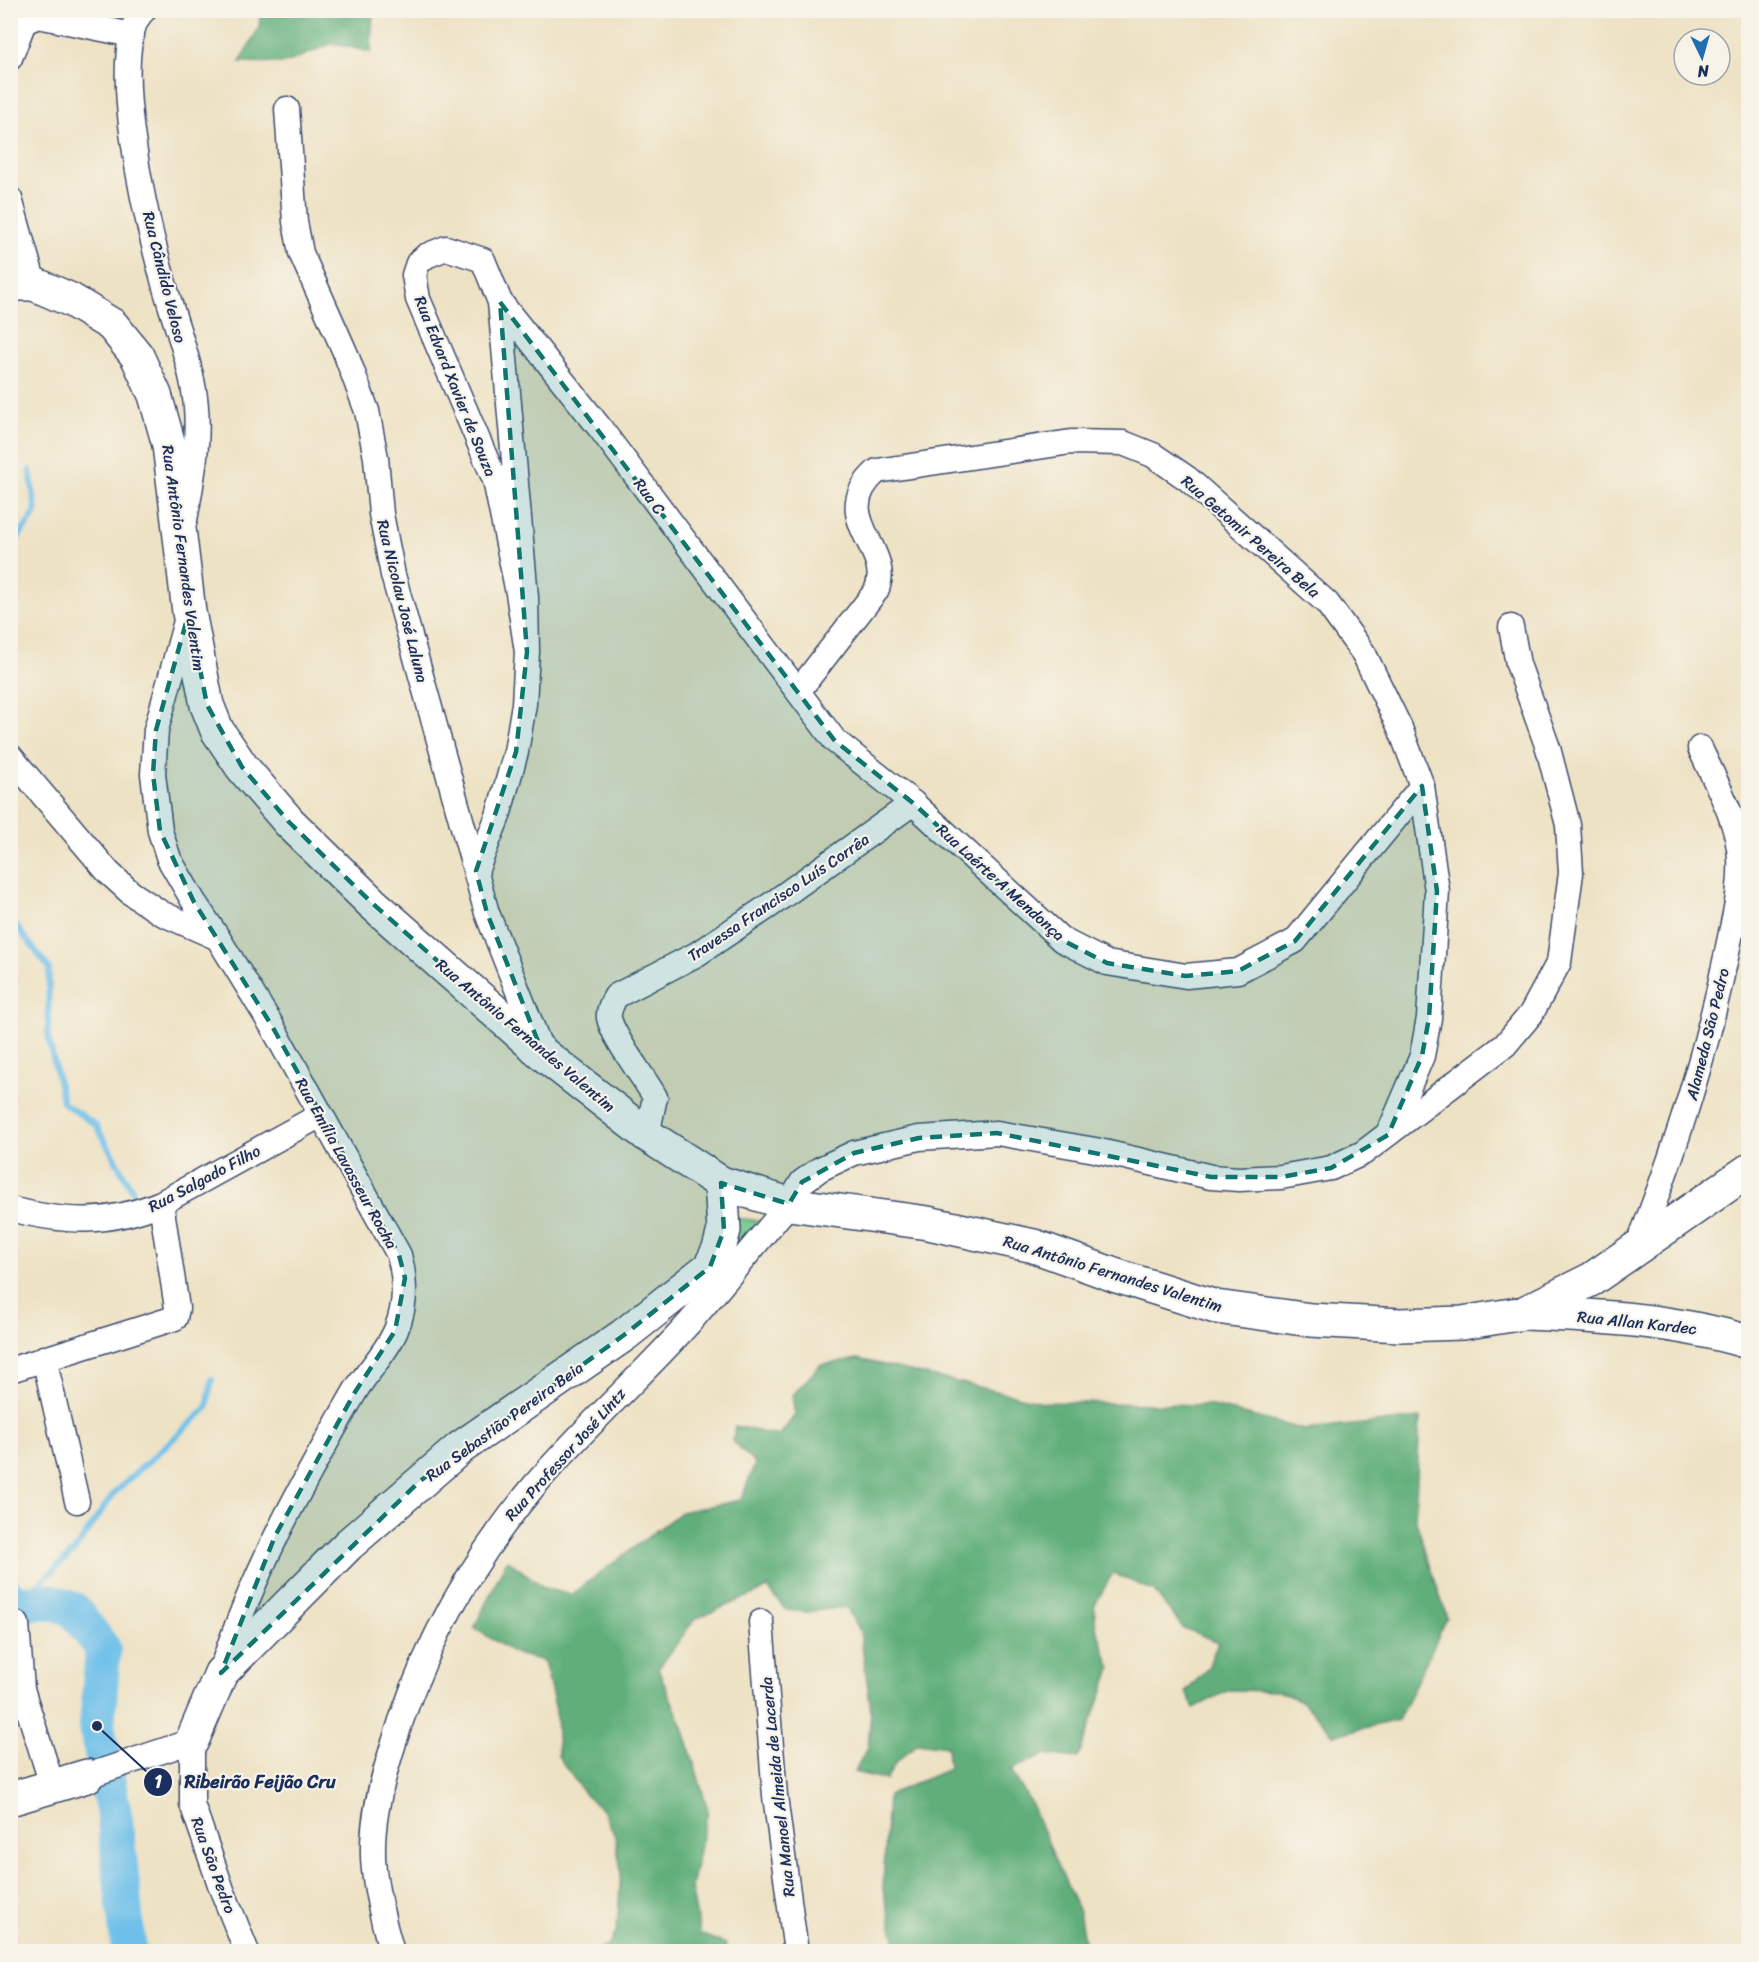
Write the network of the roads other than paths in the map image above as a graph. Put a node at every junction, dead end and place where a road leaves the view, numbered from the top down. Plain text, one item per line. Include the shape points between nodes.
1 (144, 10) edge
2 (132, 35) junction
3 (10, 58) edge
4 (286, 109) dead end
5 (10, 199) edge
6 (22, 284) edge
7 (500, 302) junction
8 (180, 546) junction
9 (189, 612) junction
10 (1511, 627) dead end
11 (527, 652) junction
12 (799, 690) junction
13 (1700, 748) dead end
14 (10, 756) edge
15 (1422, 786) junction
16 (913, 803) junction
17 (476, 871) junction
18 (218, 938) junction
19 (543, 1054) junction
20 (320, 1116) junction
21 (647, 1135) junction
22 (1388, 1135) junction
23 (1749, 1171) edge
24 (720, 1183) junction
25 (161, 1203) junction
26 (789, 1204) junction
27 (10, 1209) edge
28 (1637, 1248) junction
29 (1524, 1313) junction
30 (1744, 1334) edge
31 (44, 1358) junction
32 (10, 1370) edge
33 (77, 1501) dead end
34 (760, 1623) dead end
35 (17, 1624) dead end
36 (221, 1673) junction
37 (192, 1741) junction
38 (87, 1776) joint
39 (53, 1788) junction
40 (10, 1799) edge
41 (248, 1952) edge
42 (392, 1952) edge
43 (796, 1952) edge

1 - 2 street, Rua Cândido Veloso
2 - 3 street via 38,16 24,22
2 - 8 street, Rua Cândido Veloso via 126,68 128,108 161,274 194,386 196,464
4 - 17 street, Rua Nicolau José Laluna via 301,253 367,411 393,575
5 - 6 street
6 - 8 street, Rua Antônio Fernandes Valentim via 71,300 112,325 137,356 155,395 169,445
7 - 11 street, Rua Edvard Xavier de Souza via 524,564
7 - 11 street, Rua Edvard Xavier de Souza via 483,260 446,248 418,263 414,275 418,299 495,480
7 - 12 street, Rua C
8 - 9 street, Rua Antônio Fernandes Valentim
9 - 18 street, Rua Emília Lavasseur Rocha via 164,693 153,774 160,831 169,860
9 - 19 street, Rua Antônio Fernandes Valentim via 207,705 217,730 242,767 289,822 372,903
10 - 22 street, Rua Professor José Lintz via 1518,664 1548,748 1568,825 1571,873 1559,962 1531,1014 1505,1045
11 - 17 street, Rua Edvard Xavier de Souza via 516,752 498,816
12 - 15 street, Rua Getomir Pereira Bela via 881,580 860,521 857,498 863,483 877,471 1071,442 1123,443 1153,455 1188,479 1327,603 1364,654 1400,728
12 - 16 street, Rua Laérte A Mendonça via 836,741
13 - 28 street, Alameda São Pedro via 1730,814 1740,856 1739,891 1715,1011 1693,1094
14 - 18 street via 108,872 131,893 161,913
15 - 16 street, Rua Laérte A Mendonça via 1295,941 1238,971 1186,976 1107,963 1062,940
15 - 22 street, Rua Getomir Pereira Bela via 1437,891 1429,1018 1422,1056
16 - 21 street, Travessa Francisco Luís Corrêa via 697,954 616,996 609,1017 613,1030 655,1097
17 - 19 street, Rua Nicolau José Laluna via 487,913
18 - 20 street, Rua Emília Lavasseur Rocha via 272,1026
19 - 21 street, Rua Antônio Fernandes Valentim
20 - 25 street, Rua Salgado Filho
20 - 36 street, Rua Emília Lavasseur Rocha via 399,1255 405,1278 402,1309 395,1332 355,1392 275,1536 244,1606
21 - 24 street, Rua Antônio Fernandes Valentim
22 - 26 street, Rua Professor José Lintz via 1363,1154 1331,1168 1281,1177 1239,1179 998,1133 919,1138 854,1153 820,1169 801,1182
23 - 28 street, Rua Antônio Fernandes Valentim
24 - 26 street, Rua Antônio Fernandes Valentim
24 - 36 street, Rua Sebastião Pereira Beia via 724,1230 710,1267 624,1335 460,1448 420,1481 348,1545
25 - 27 street, Rua Salgado Filho via 105,1219 52,1220
25 - 31 street via 177,1308 175,1318
26 - 29 street, Rua Antônio Fernandes Valentim via 928,1222 1034,1246 1216,1306 1311,1320 1400,1325 1462,1323
26 - 42 street, Rua Professor José Lintz via 689,1323 596,1416 535,1485 502,1525 448,1611 405,1703 379,1791 372,1855
28 - 29 street, Rua Antônio Fernandes Valentim via 1592,1279
29 - 30 street, Rua Allan Kardec via 1615,1317
31 - 32 street
31 - 33 street
34 - 43 street, Rua Manoel Almeida de Lacerda via 775,1796
35 - 39 street via 22,1689
36 - 37 street, Rua Emília Lavasseur Rocha
37 - 38 street
37 - 41 street, Rua São Pedro via 192,1804
38 - 39 street
39 - 40 street

